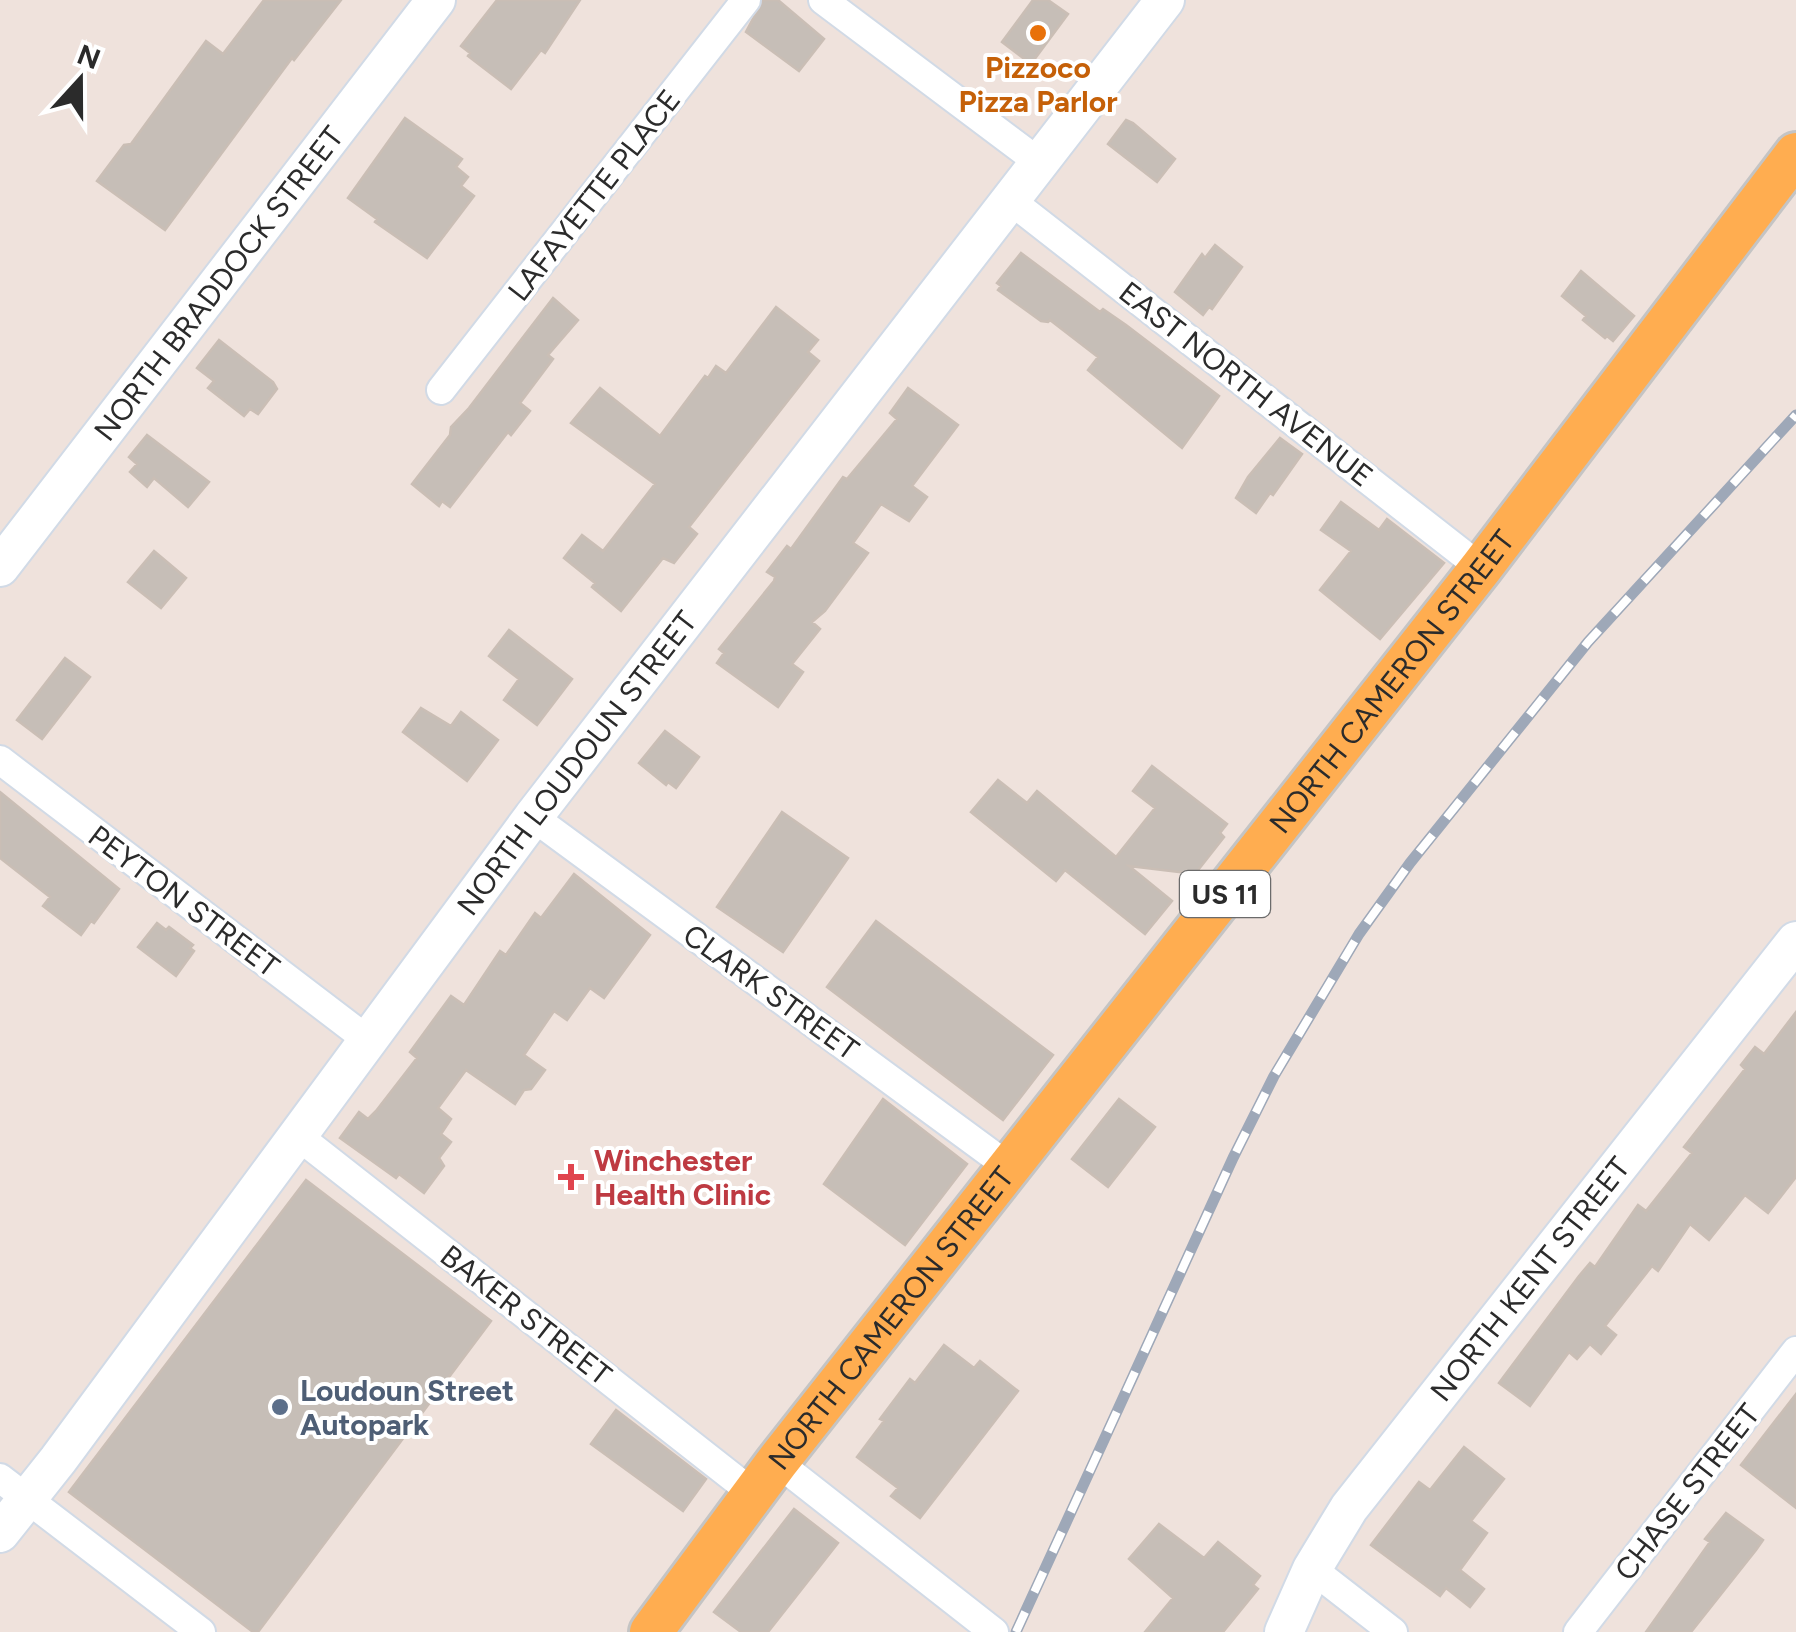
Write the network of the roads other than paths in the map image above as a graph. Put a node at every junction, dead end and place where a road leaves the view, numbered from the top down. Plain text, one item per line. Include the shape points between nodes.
1 (436, 0) edge
2 (746, 0) edge
3 (823, 0) edge
4 (1165, 0) edge
5 (1796, 155) edge
6 (1040, 163) junction
7 (1010, 200) junction
8 (440, 390) dead end
9 (0, 567) edge
10 (1481, 568) junction
11 (0, 760) edge
12 (534, 818) junction
13 (1796, 941) edge
14 (369, 1041) junction
15 (298, 1136) junction
16 (1009, 1167) junction
17 (1796, 1351) edge
18 (766, 1478) junction
19 (14, 1488) edge
20 (0, 1533) edge
21 (1312, 1569) junction
22 (201, 1632) edge
23 (651, 1632) edge
24 (994, 1632) edge
25 (1284, 1632) edge
26 (1393, 1632) edge
27 (1578, 1632) edge

1 - 9 street, NORTH BRADDOCK STREET
2 - 8 street, LAFAYETTE PLACE
3 - 6 street
4 - 6 street, NORTH LOUDOUN STREET
5 - 10 main road, NORTH CAMERON STREET / US 11
6 - 7 street, NORTH LOUDOUN STREET
7 - 10 street, EAST NORTH AVENUE
7 - 12 street, NORTH LOUDOUN STREET
10 - 16 main road, NORTH CAMERON STREET / US 11
11 - 14 street, PEYTON STREET
12 - 14 street, NORTH LOUDOUN STREET
12 - 16 street, CLARK STREET
13 - 21 street, NORTH KENT STREET via 1350,1508
14 - 15 street, NORTH LOUDOUN STREET
15 - 18 street, BAKER STREET
15 - 19 street, NORTH LOUDOUN STREET
16 - 18 main road, NORTH CAMERON STREET / US 11
17 - 27 street, CHASE STREET
18 - 23 main road, NORTH CAMERON STREET / US 11
18 - 24 street, BAKER STREET
19 - 20 street, NORTH LOUDOUN STREET
19 - 22 street
21 - 25 street, NORTH KENT STREET
21 - 26 street

